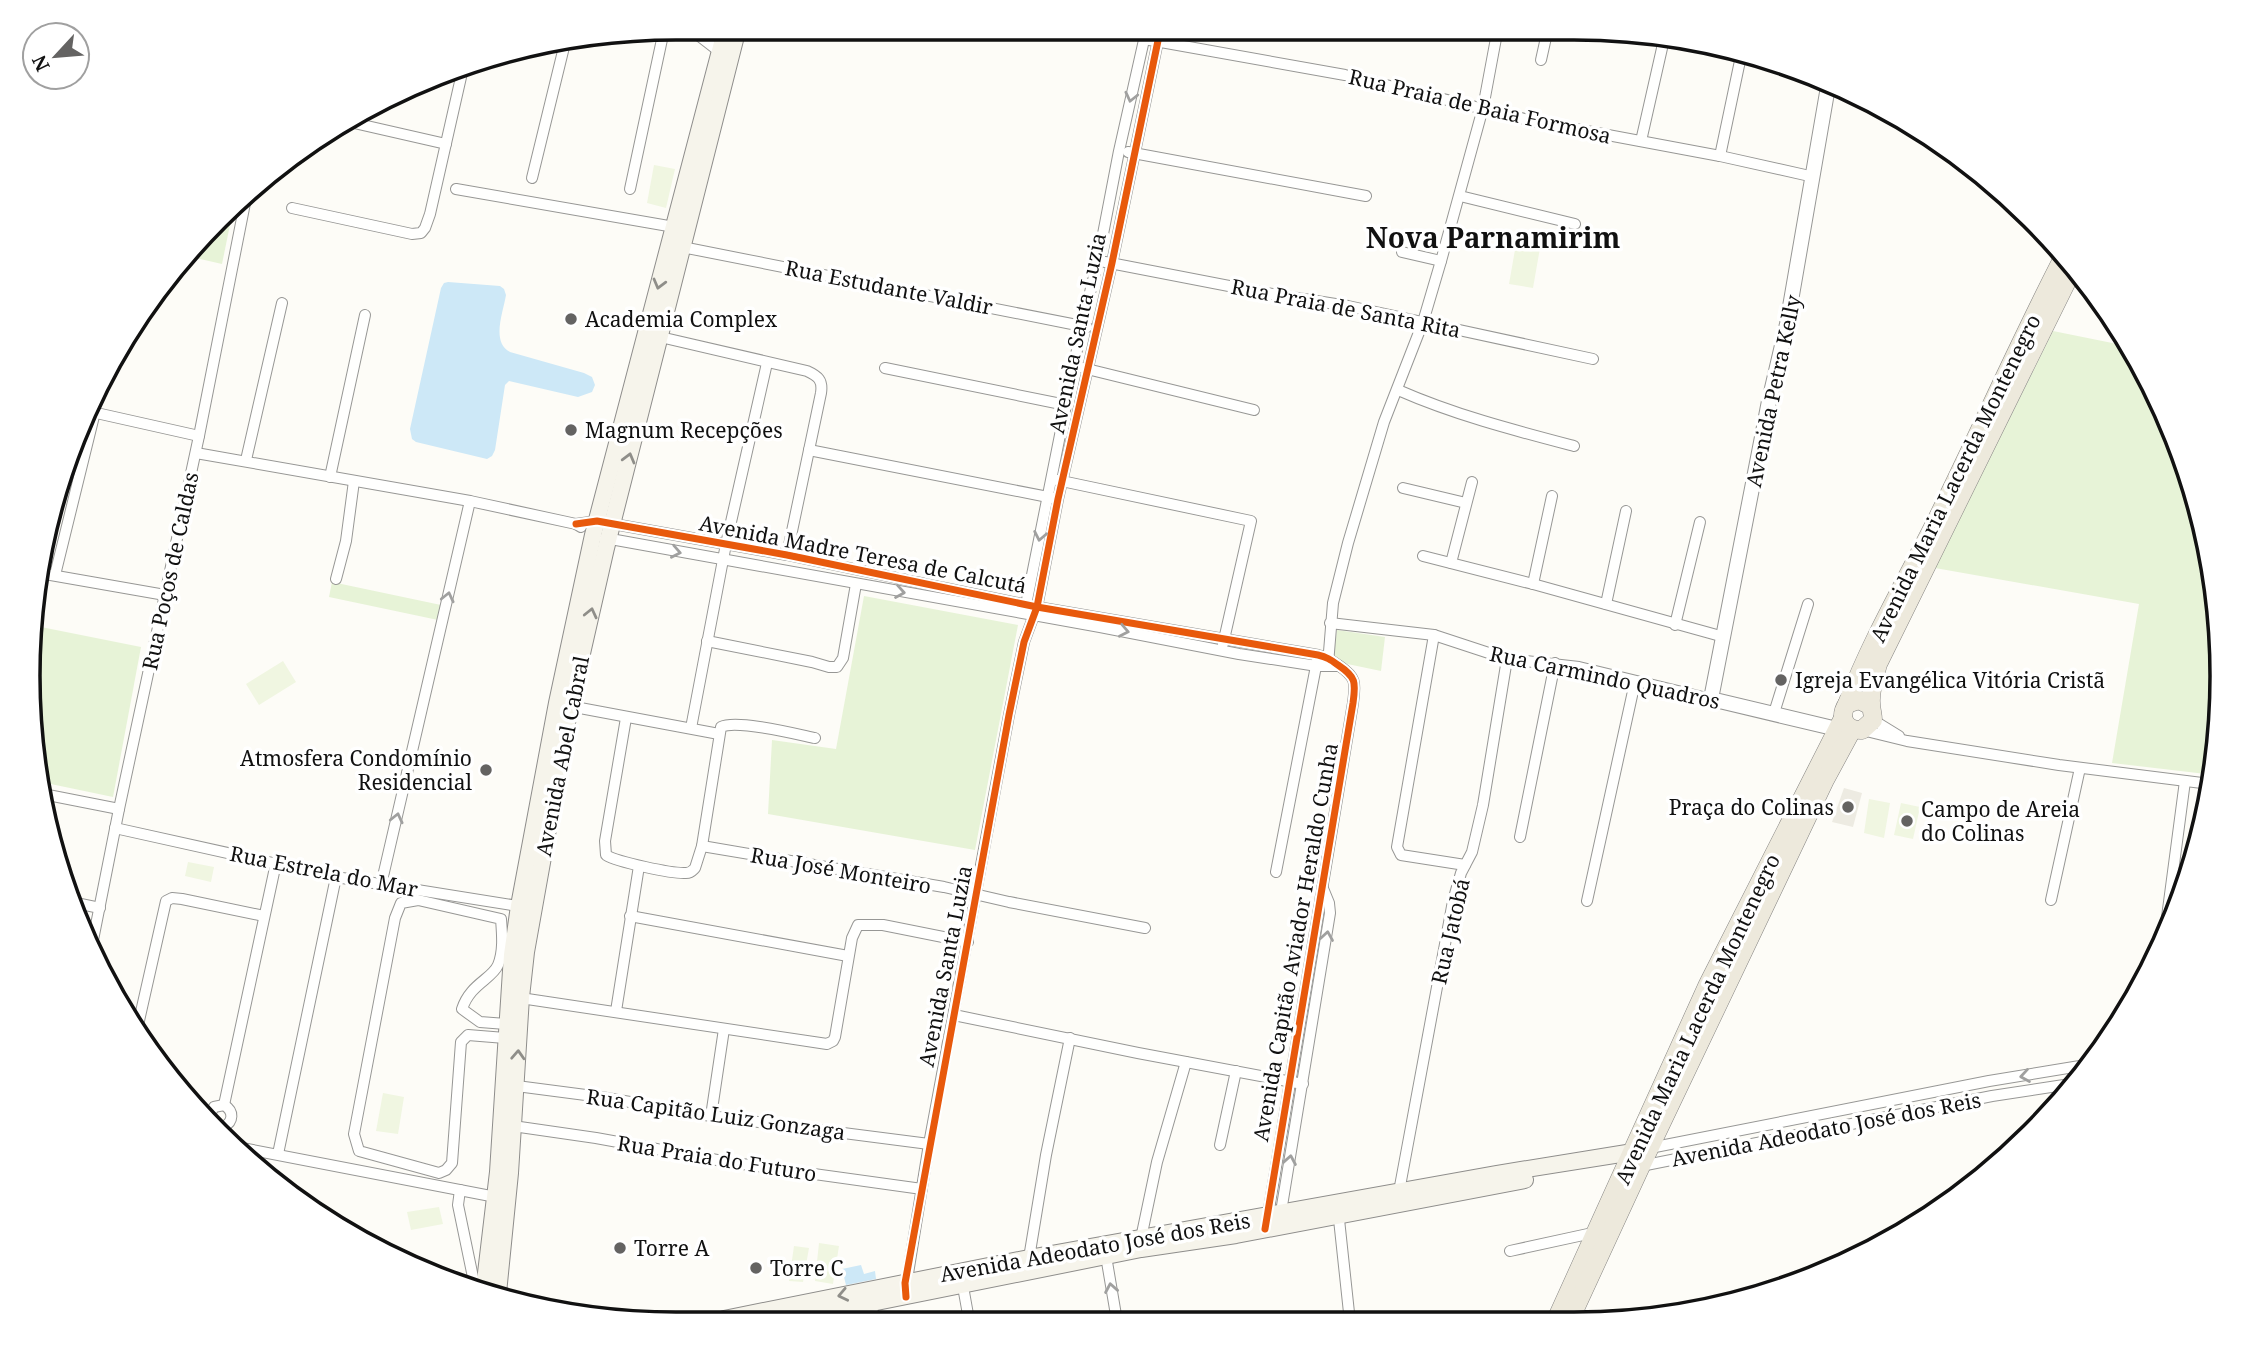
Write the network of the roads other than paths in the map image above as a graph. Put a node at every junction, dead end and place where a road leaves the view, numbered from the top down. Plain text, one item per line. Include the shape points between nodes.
1 (704, 40) edge
2 (723, 40) edge
3 (723, 40) edge
4 (1144, 40) edge
5 (1157, 40) edge
6 (1177, 40) edge
7 (1496, 40) edge
8 (1545, 40) edge
9 (662, 41) edge
10 (1662, 47) edge
11 (563, 50) edge
12 (720, 52) junction
13 (1541, 60) dead end
14 (1740, 62) edge
15 (461, 78) edge
16 (1827, 94) edge
17 (1483, 108) junction
18 (359, 124) edge
19 (1641, 141) junction
20 (446, 144) junction
21 (1119, 151) junction
22 (1133, 153) junction
23 (1720, 156) junction
24 (1814, 177) junction
25 (533, 178) dead end
26 (456, 189) dead end
27 (630, 189) dead end
28 (1366, 195) dead end
29 (1460, 196) junction
30 (292, 208) dead end
31 (244, 210) edge
32 (1575, 224) dead end
33 (680, 228) junction
34 (682, 247) junction
35 (1402, 252) dead end
36 (1098, 260) junction
37 (1441, 261) junction
38 (1112, 263) junction
39 (2059, 266) edge
40 (2070, 279) edge
41 (282, 303) dead end
42 (365, 315) dead end
43 (1423, 322) junction
44 (1082, 325) junction
45 (1097, 329) junction
46 (653, 335) junction
47 (1593, 359) dead end
48 (767, 363) junction
49 (1073, 367) junction
50 (885, 368) dead end
51 (1089, 369) junction
52 (1398, 390) junction
53 (1082, 397) junction
54 (1067, 399) junction
55 (1254, 410) dead end
56 (98, 413) edge
57 (200, 436) junction
58 (87, 439) edge
59 (1574, 446) dead end
60 (809, 450) junction
61 (196, 451) junction
62 (247, 458) junction
63 (331, 474) junction
64 (1057, 480) junction
65 (354, 481) junction
66 (1472, 482) dead end
67 (1403, 488) dead end
68 (1552, 496) dead end
69 (1053, 498) junction
70 (470, 501) junction
71 (1466, 503) junction
72 (1626, 511) dead end
73 (1700, 522) dead end
74 (603, 530) junction
75 (726, 544) junction
76 (787, 555) junction
77 (1423, 556) dead end
78 (723, 561) junction
79 (1451, 563) junction
80 (50, 575) edge
81 (336, 579) dead end
82 (856, 584) junction
83 (1533, 584) junction
84 (165, 595) junction
85 (1606, 604) junction
86 (1808, 604) dead end
87 (1031, 610) junction
88 (1331, 623) junction
89 (1675, 625) junction
90 (1434, 635) junction
91 (1724, 637) junction
92 (1224, 638) junction
93 (707, 641) junction
94 (1222, 650) junction
95 (1507, 659) junction
96 (1323, 661) junction
97 (1555, 663) junction
98 (1635, 681) junction
99 (1711, 699) junction
100 (563, 704) junction
101 (1774, 713) junction
102 (626, 718) junction
103 (1855, 720) junction
104 (691, 728) junction
105 (719, 734) junction
106 (816, 738) dead end
107 (2080, 768) junction
108 (2185, 781) junction
109 (2201, 783) edge
110 (51, 796) edge
111 (119, 808) junction
112 (115, 828) junction
113 (1520, 836) dead end
114 (702, 846) junction
115 (276, 863) junction
116 (1465, 865) junction
117 (639, 866) junction
118 (1276, 872) dead end
119 (336, 877) junction
120 (381, 885) junction
121 (1322, 886) junction
122 (977, 895) junction
123 (2051, 900) dead end
124 (2168, 900) edge
125 (1587, 901) dead end
126 (83, 905) edge
127 (100, 908) junction
128 (526, 908) junction
129 (264, 916) junction
130 (630, 916) junction
131 (1145, 928) dead end
132 (95, 932) edge
133 (968, 942) junction
134 (848, 956) junction
135 (514, 997) junction
136 (616, 1011) junction
137 (954, 1015) junction
138 (140, 1017) edge
139 (724, 1029) junction
140 (506, 1031) junction
141 (1070, 1038) junction
142 (1186, 1062) junction
143 (2074, 1068) edge
144 (2066, 1069) junction
145 (1236, 1071) junction
146 (2068, 1075) edge
147 (1291, 1082) junction
148 (1303, 1084) junction
149 (2060, 1085) edge
150 (509, 1086) junction
151 (223, 1105) junction
152 (212, 1110) edge
153 (711, 1116) junction
154 (225, 1125) edge
155 (513, 1126) junction
156 (1754, 1129) junction
157 (1756, 1142) junction
158 (929, 1144) junction
159 (1220, 1145) dead end
160 (252, 1150) edge
161 (278, 1154) junction
162 (1637, 1159) junction
163 (922, 1189) junction
164 (460, 1190) junction
165 (502, 1198) junction
166 (1399, 1199) junction
167 (1338, 1210) junction
168 (1273, 1222) junction
169 (1597, 1232) junction
170 (1140, 1244) junction
171 (1510, 1251) dead end
172 (1106, 1256) junction
173 (1029, 1258) junction
174 (493, 1272) junction
175 (473, 1278) edge
176 (962, 1279) junction
177 (488, 1283) edge
178 (496, 1285) edge
179 (906, 1290) junction
180 (871, 1305) edge
181 (798, 1312) edge
182 (832, 1312) edge
183 (968, 1312) edge
184 (1115, 1312) edge
185 (1349, 1312) edge
186 (1560, 1312) edge
187 (1573, 1312) edge

1 - 12 street
2 - 12 main road, Avenida Abel Cabral
3 - 33 main road, Avenida Abel Cabral
4 -> 21 street, Avenida Santa Luzia
5 - 22 street, Avenida Santa Luzia
6 - 17 street, Rua Praia de Baia Formosa
7 - 17 street
8 - 13 street
9 - 27 street
10 - 19 street
11 - 25 street
12 - 33 main road, Avenida Abel Cabral via 692,153
14 - 23 street
15 - 20 street
16 - 24 street, Avenida Petra Kelly
17 - 19 street, Rua Praia de Baia Formosa
17 - 29 street
18 - 20 street
19 - 23 street, Rua Praia de Baia Formosa
20 - 30 street via 430,214 419,234
21 - 22 street
21 - 36 street, Avenida Santa Luzia
22 - 28 street
22 - 38 street, Avenida Santa Luzia
23 - 24 street, Rua Praia de Baia Formosa
24 - 91 street, Avenida Petra Kelly
26 - 33 street
29 - 32 street
29 - 37 street
31 - 57 street, Rua Poços de Caldas
33 - 34 main road, Avenida Abel Cabral
33 -> 46 main road, Avenida Abel Cabral
34 - 44 street, Rua Estudante Valdir
34 - 46 main road, Avenida Abel Cabral
35 - 37 street
36 - 38 street, Rua Praia de Santa Rita
36 - 44 street, Avenida Santa Luzia
37 - 43 street
38 - 43 street, Rua Praia de Santa Rita
38 - 45 street, Avenida Santa Luzia
39 - 103 main road, Avenida Maria Lacerda Montenegro via 1858,675
40 - 103 main road, Avenida Maria Lacerda Montenegro via 1878,664 1872,689
41 - 62 street
42 - 63 street
43 - 47 street, Rua Praia de Santa Rita
43 - 52 street
44 - 45 street, Rua Estudante Valdir
44 - 49 street, Avenida Santa Luzia
45 - 51 street, Avenida Santa Luzia
46 - 48 street
46 - 74 main road, Avenida Abel Cabral
48 - 60 street via 820,379
48 - 75 street
49 - 51 street
49 - 54 street, Avenida Santa Luzia
50 - 54 street
51 - 53 street, Avenida Santa Luzia
51 - 55 street
52 - 59 street via 1479,421
52 - 88 street via 1363,491
53 - 54 street
53 - 64 street, Avenida Santa Luzia
54 - 64 street, Avenida Santa Luzia
56 - 57 street
57 - 61 street, Rua Poços de Caldas
58 - 80 street
60 - 69 street
60 - 76 street
61 - 62 street, Avenida Madre Teresa de Calcutá
61 - 84 street, Rua Poços de Caldas
62 - 63 street, Avenida Madre Teresa de Calcutá
63 - 65 street, Avenida Madre Teresa de Calcutá
64 - 69 street, Avenida Santa Luzia
64 - 92 street via 1251,521
65 - 70 street, Avenida Madre Teresa de Calcutá
65 - 81 street
66 - 71 street
67 - 71 street
68 - 83 street
69 - 87 street, Avenida Santa Luzia
70 - 74 street, Avenida Madre Teresa de Calcutá
120 -> 70 street
71 - 79 street
72 - 85 street
73 - 89 street
74 - 75 street, Avenida Madre Teresa de Calcutá
74 -> 78 street, Avenida Madre Teresa de Calcutá
74 - 100 main road, Avenida Abel Cabral
75 - 76 street, Avenida Madre Teresa de Calcutá
75 - 78 street
76 - 87 street, Avenida Madre Teresa de Calcutá
77 - 79 street
78 - 82 street, Avenida Madre Teresa de Calcutá
78 - 93 street
79 - 83 street
80 - 84 street
82 -> 87 street, Avenida Madre Teresa de Calcutá
82 - 93 street via 843,658 837,667
83 - 85 street
84 - 111 street, Rua Poços de Caldas
85 - 89 street
86 - 101 street
87 - 92 street, Avenida Madre Teresa de Calcutá
87 -> 94 street, Avenida Madre Teresa de Calcutá
87 - 122 street, Avenida Santa Luzia
88 - 90 street, Rua Carmindo Quadros
88 - 96 street
89 - 91 street
90 - 95 street, Rua Carmindo Quadros
90 - 116 street via 1397,850 1401,855
91 - 99 street, Avenida Petra Kelly
92 - 94 street
92 - 96 street, Avenida Madre Teresa de Calcutá
93 - 104 street
94 - 96 street, Avenida Madre Teresa de Calcutá
95 - 97 street, Rua Carmindo Quadros
95 - 116 street, Rua Jatobá via 1483,804
96 - 118 street
96 - 121 street, Avenida Capitão Aviador Heraldo Cunha via 1346,669 1354,679 1355,691
97 - 98 street, Rua Carmindo Quadros
97 - 113 street
98 - 99 street, Rua Carmindo Quadros
98 - 125 street
99 - 101 street, Rua Carmindo Quadros
100 - 102 street
100 - 128 main road, Avenida Abel Cabral
101 - 103 street, Rua Carmindo Quadros
102 - 104 street
102 - 117 street via 604,849 612,859
103 - 107 street, Rua Carmindo Quadros via 1907,741
103 - 162 main road, Avenida Maria Lacerda Montenegro
104 - 105 street
105 - 106 street via 722,727 734,724
105 - 114 street
107 - 108 street, Rua Carmindo Quadros
107 - 123 street
108 - 109 street, Rua Carmindo Quadros
108 - 124 street
110 - 111 street
111 - 112 street, Rua Poços de Caldas
112 - 115 street, Rua Estrela do Mar
112 - 127 street, Rua Poços de Caldas
114 - 117 street via 688,873
114 - 122 street, Rua José Monteiro
115 - 119 street, Rua Estrela do Mar
115 - 129 street
116 - 166 street, Rua Jatobá via 1453,901
117 - 130 street
119 - 120 street, Rua Estrela do Mar
119 - 161 street
120 - 128 street, Rua Estrela do Mar
121 - 147 street, Avenida Capitão Aviador Heraldo Cunha
148 -> 121 street, Avenida Capitão Aviador Heraldo Cunha via 1330,913
122 - 131 street, Rua José Monteiro
122 - 133 street, Avenida Santa Luzia
126 - 127 street
127 - 132 street, Rua Poços de Caldas
128 - 135 main road, Avenida Abel Cabral via 526,953
129 - 138 street via 182,899 166,901
129 - 151 street
130 - 134 street
130 - 136 street
133 - 134 street via 862,924 853,931
133 - 137 street, Avenida Santa Luzia
134 - 139 street via 835,1037 830,1043
135 - 136 street
135 - 140 main road, Avenida Abel Cabral
150 -> 135 main road, Avenida Abel Cabral
136 - 139 street
137 - 141 street
137 - 158 street, Avenida Santa Luzia
139 - 153 street
140 - 140 street via 480,1022 462,1009 472,989 498,967 501,919 418,900 401,903 354,1134 359,1151 439,1173 446,1170 452,1163 461,1042 468,1035
140 - 150 main road, Avenida Abel Cabral
141 - 142 street
141 - 173 street
142 - 145 street
142 - 170 street
143 - 144 street, Avenida Adeodato José dos Reis
144 - 146 street
144 -> 156 street, Avenida Adeodato José dos Reis
145 - 147 street
145 - 159 street
147 - 148 street
147 - 168 street, Avenida Capitão Aviador Heraldo Cunha
168 -> 148 street, Avenida Capitão Aviador Heraldo Cunha
149 - 157 street, Avenida Adeodato José dos Reis
150 - 153 street, Rua Capitão Luiz Gonzaga
150 - 155 main road, Avenida Abel Cabral
150 - 165 main road, Avenida Abel Cabral
151 - 152 street
151 - 154 street via 232,1117
153 - 158 street, Rua Capitão Luiz Gonzaga
155 - 163 street, Rua Praia do Futuro
155 - 165 main road, Avenida Abel Cabral
156 - 157 street
156 - 162 street, Avenida Adeodato José dos Reis
157 - 162 street, Avenida Adeodato José dos Reis
158 - 163 street, Avenida Santa Luzia
160 - 161 street
161 - 164 street
162 - 166 main road, Avenida Adeodato José dos Reis
162 - 169 main road, Avenida Maria Lacerda Montenegro
162 - 187 main road, Avenida Maria Lacerda Montenegro
163 - 179 street, Avenida Santa Luzia
164 - 165 street
164 - 175 street via 458,1205
165 - 174 main road, Avenida Abel Cabral
166 - 167 main road, Avenida Adeodato José dos Reis
167 - 168 main road, Avenida Adeodato José dos Reis
167 - 185 street
168 - 170 main road, Avenida Adeodato José dos Reis
169 - 171 street
169 - 186 main road, Avenida Maria Lacerda Montenegro
170 - 172 main road, Avenida Adeodato José dos Reis
170 - 173 main road, Avenida Adeodato José dos Reis
172 - 176 main road, Avenida Adeodato José dos Reis
184 -> 172 street
173 - 176 main road, Avenida Adeodato José dos Reis
174 - 177 main road, Avenida Abel Cabral
174 - 178 main road, Avenida Abel Cabral
176 - 179 main road, Avenida Adeodato José dos Reis
176 - 183 street
179 - 180 main road, Avenida Adeodato José dos Reis
180 -> 181 main road, Avenida Adeodato José dos Reis
180 - 182 main road, Avenida Adeodato José dos Reis

